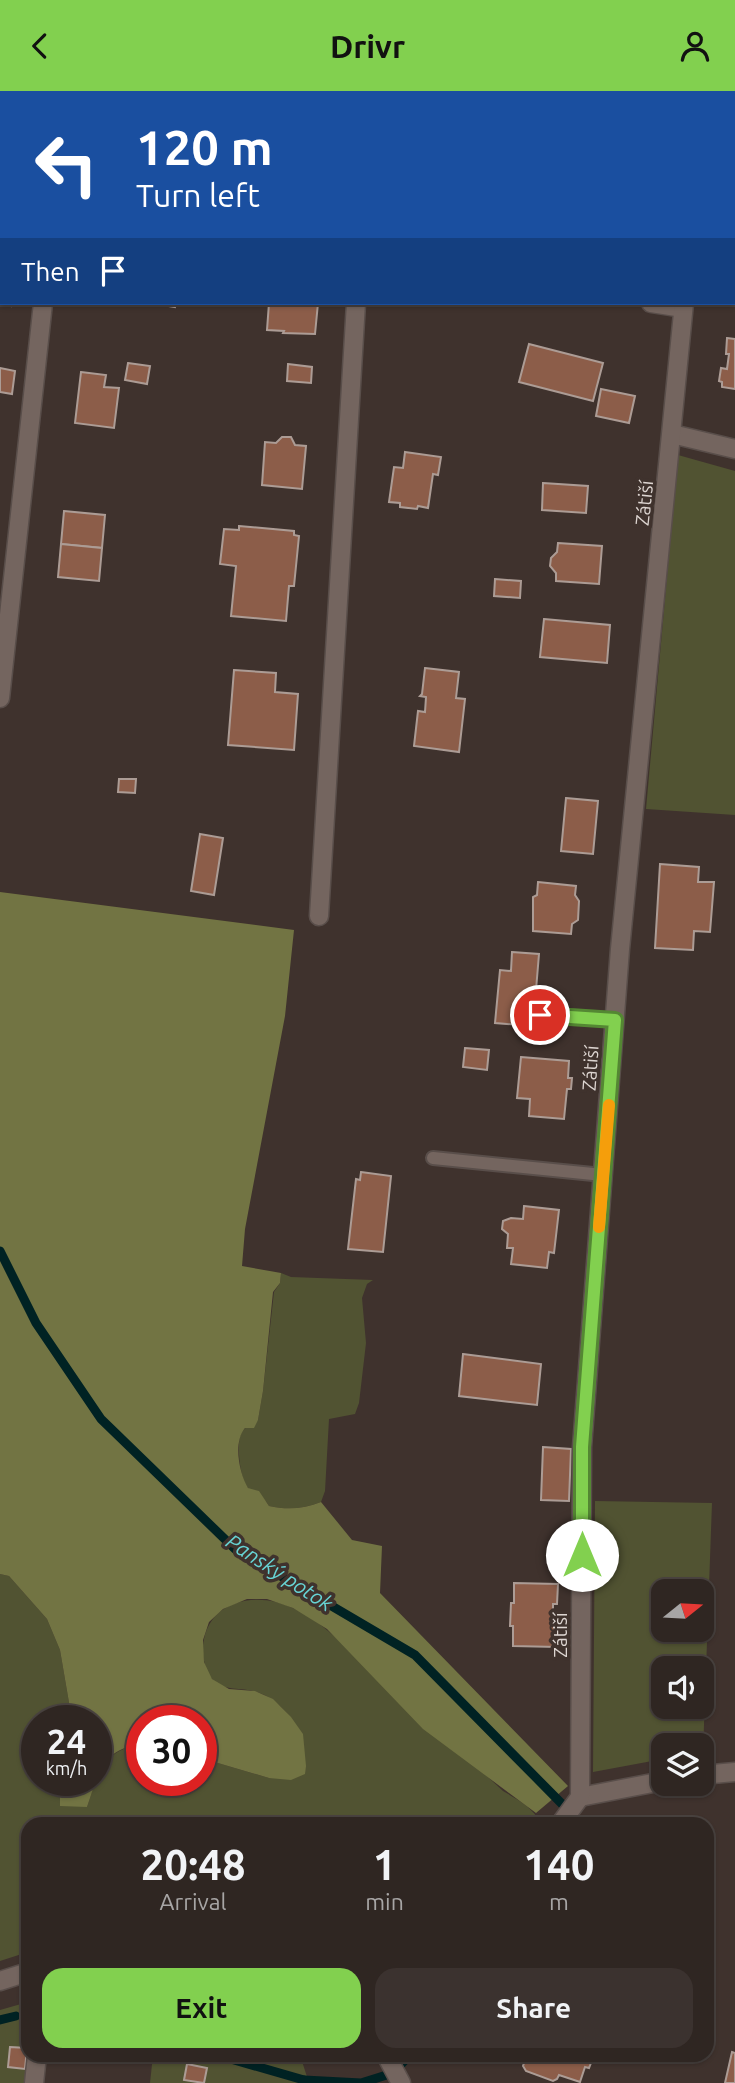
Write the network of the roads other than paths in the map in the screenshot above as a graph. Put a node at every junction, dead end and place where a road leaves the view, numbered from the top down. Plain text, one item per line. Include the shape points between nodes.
1 (43, 305) edge
2 (356, 305) edge
3 (683, 305) edge
4 (672, 434) junction
5 (735, 449) edge
6 (0, 698) edge
7 (319, 916) dead end
8 (540, 1015) dead end
9 (615, 1020) junction
10 (433, 1159) dead end
11 (603, 1175) junction
12 (735, 1772) edge
13 (714, 1774) edge
14 (651, 1783) edge
15 (580, 1797) junction
16 (565, 1817) edge
17 (21, 1974) edge
18 (0, 1981) edge
19 (36, 2062) edge
20 (390, 2062) edge
21 (34, 2083) edge
22 (401, 2083) edge

1 - 6 street
2 - 7 street
3 - 4 street, Zátiší
4 - 5 street
4 - 9 street, Zátiší
8 - 9 lane
9 - 11 street, Zátiší
10 - 11 lane
11 - 15 street, Zátiší via 582,1447
12 - 13 street
14 - 15 street
15 - 16 street
17 - 18 street
19 - 21 street
20 - 22 street

